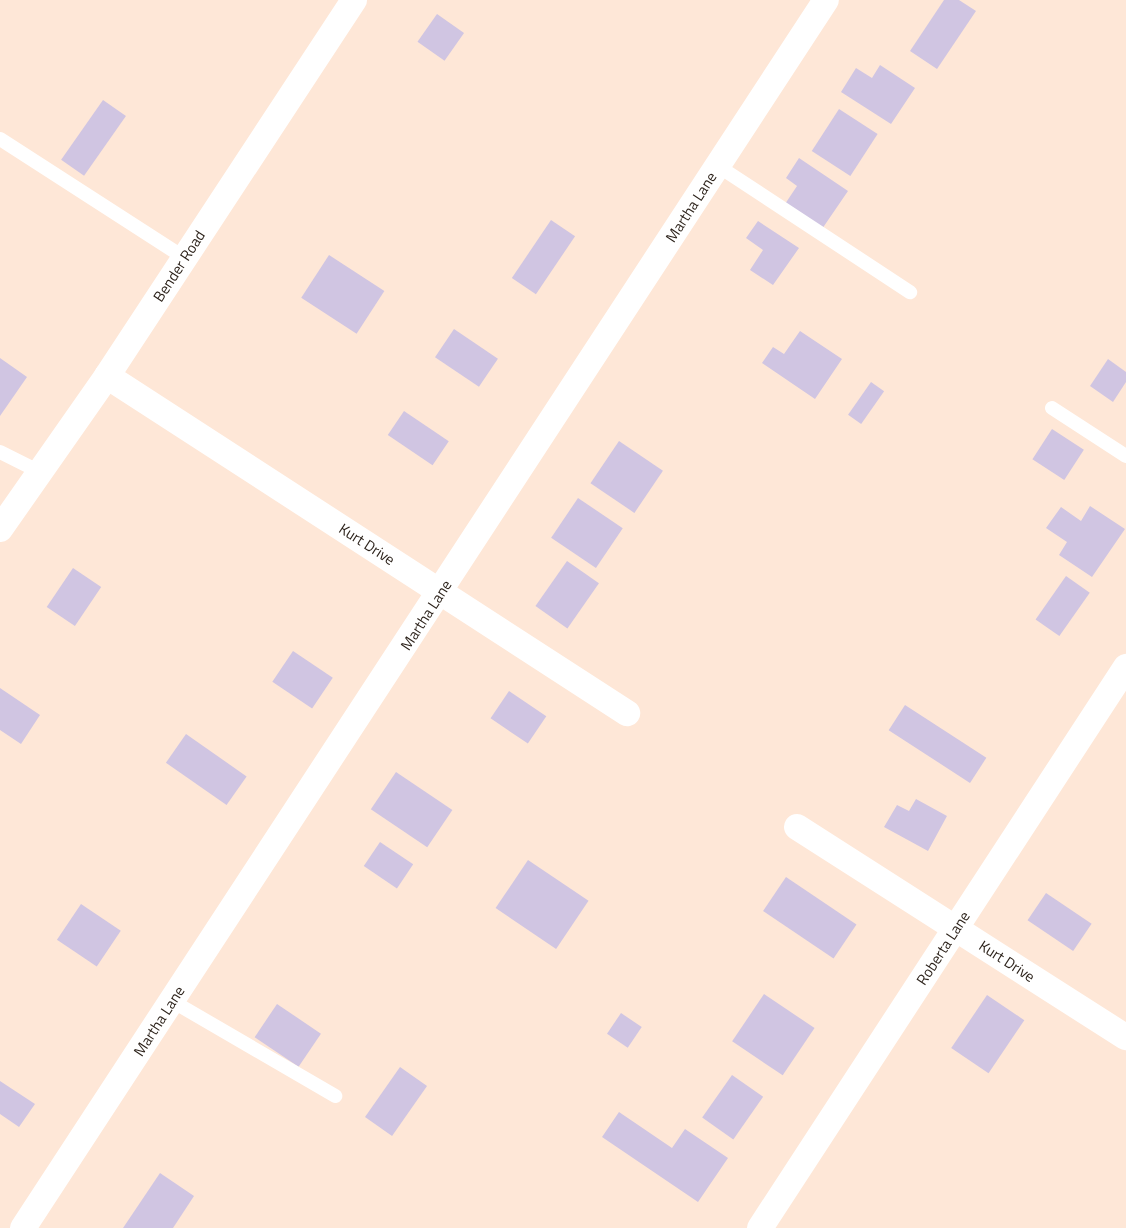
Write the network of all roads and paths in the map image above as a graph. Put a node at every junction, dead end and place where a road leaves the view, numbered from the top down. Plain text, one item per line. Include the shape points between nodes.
1 (354, 0) edge
2 (826, 0) edge
3 (0, 139) edge
4 (718, 166) junction
5 (185, 258) junction
6 (910, 292) dead end
7 (107, 376) junction
8 (1052, 408) dead end
9 (0, 452) edge
10 (1126, 456) edge
11 (38, 471) junction
12 (0, 529) edge
13 (441, 591) junction
14 (1126, 667) edge
15 (627, 713) dead end
16 (797, 827) dead end
17 (956, 929) junction
18 (172, 1001) junction
19 (1126, 1037) edge
20 (335, 1096) dead end
21 (23, 1228) edge
22 (760, 1228) edge

1 - 5 street, Bender Road
2 - 4 street, Martha Lane
3 - 5 lane
4 - 6 lane
4 - 13 street, Martha Lane
5 - 7 street, Bender Road
7 - 11 street, Bender Road
7 - 13 street, Kurt Drive
8 - 10 lane
9 - 11 lane
11 - 12 street, Bender Road
13 - 15 street, Kurt Drive
13 - 18 street, Martha Lane
14 - 17 street, Roberta Lane
16 - 17 street, Kurt Drive
17 - 19 street, Kurt Drive
17 - 22 street, Roberta Lane
18 - 20 lane
18 - 21 street, Martha Lane

